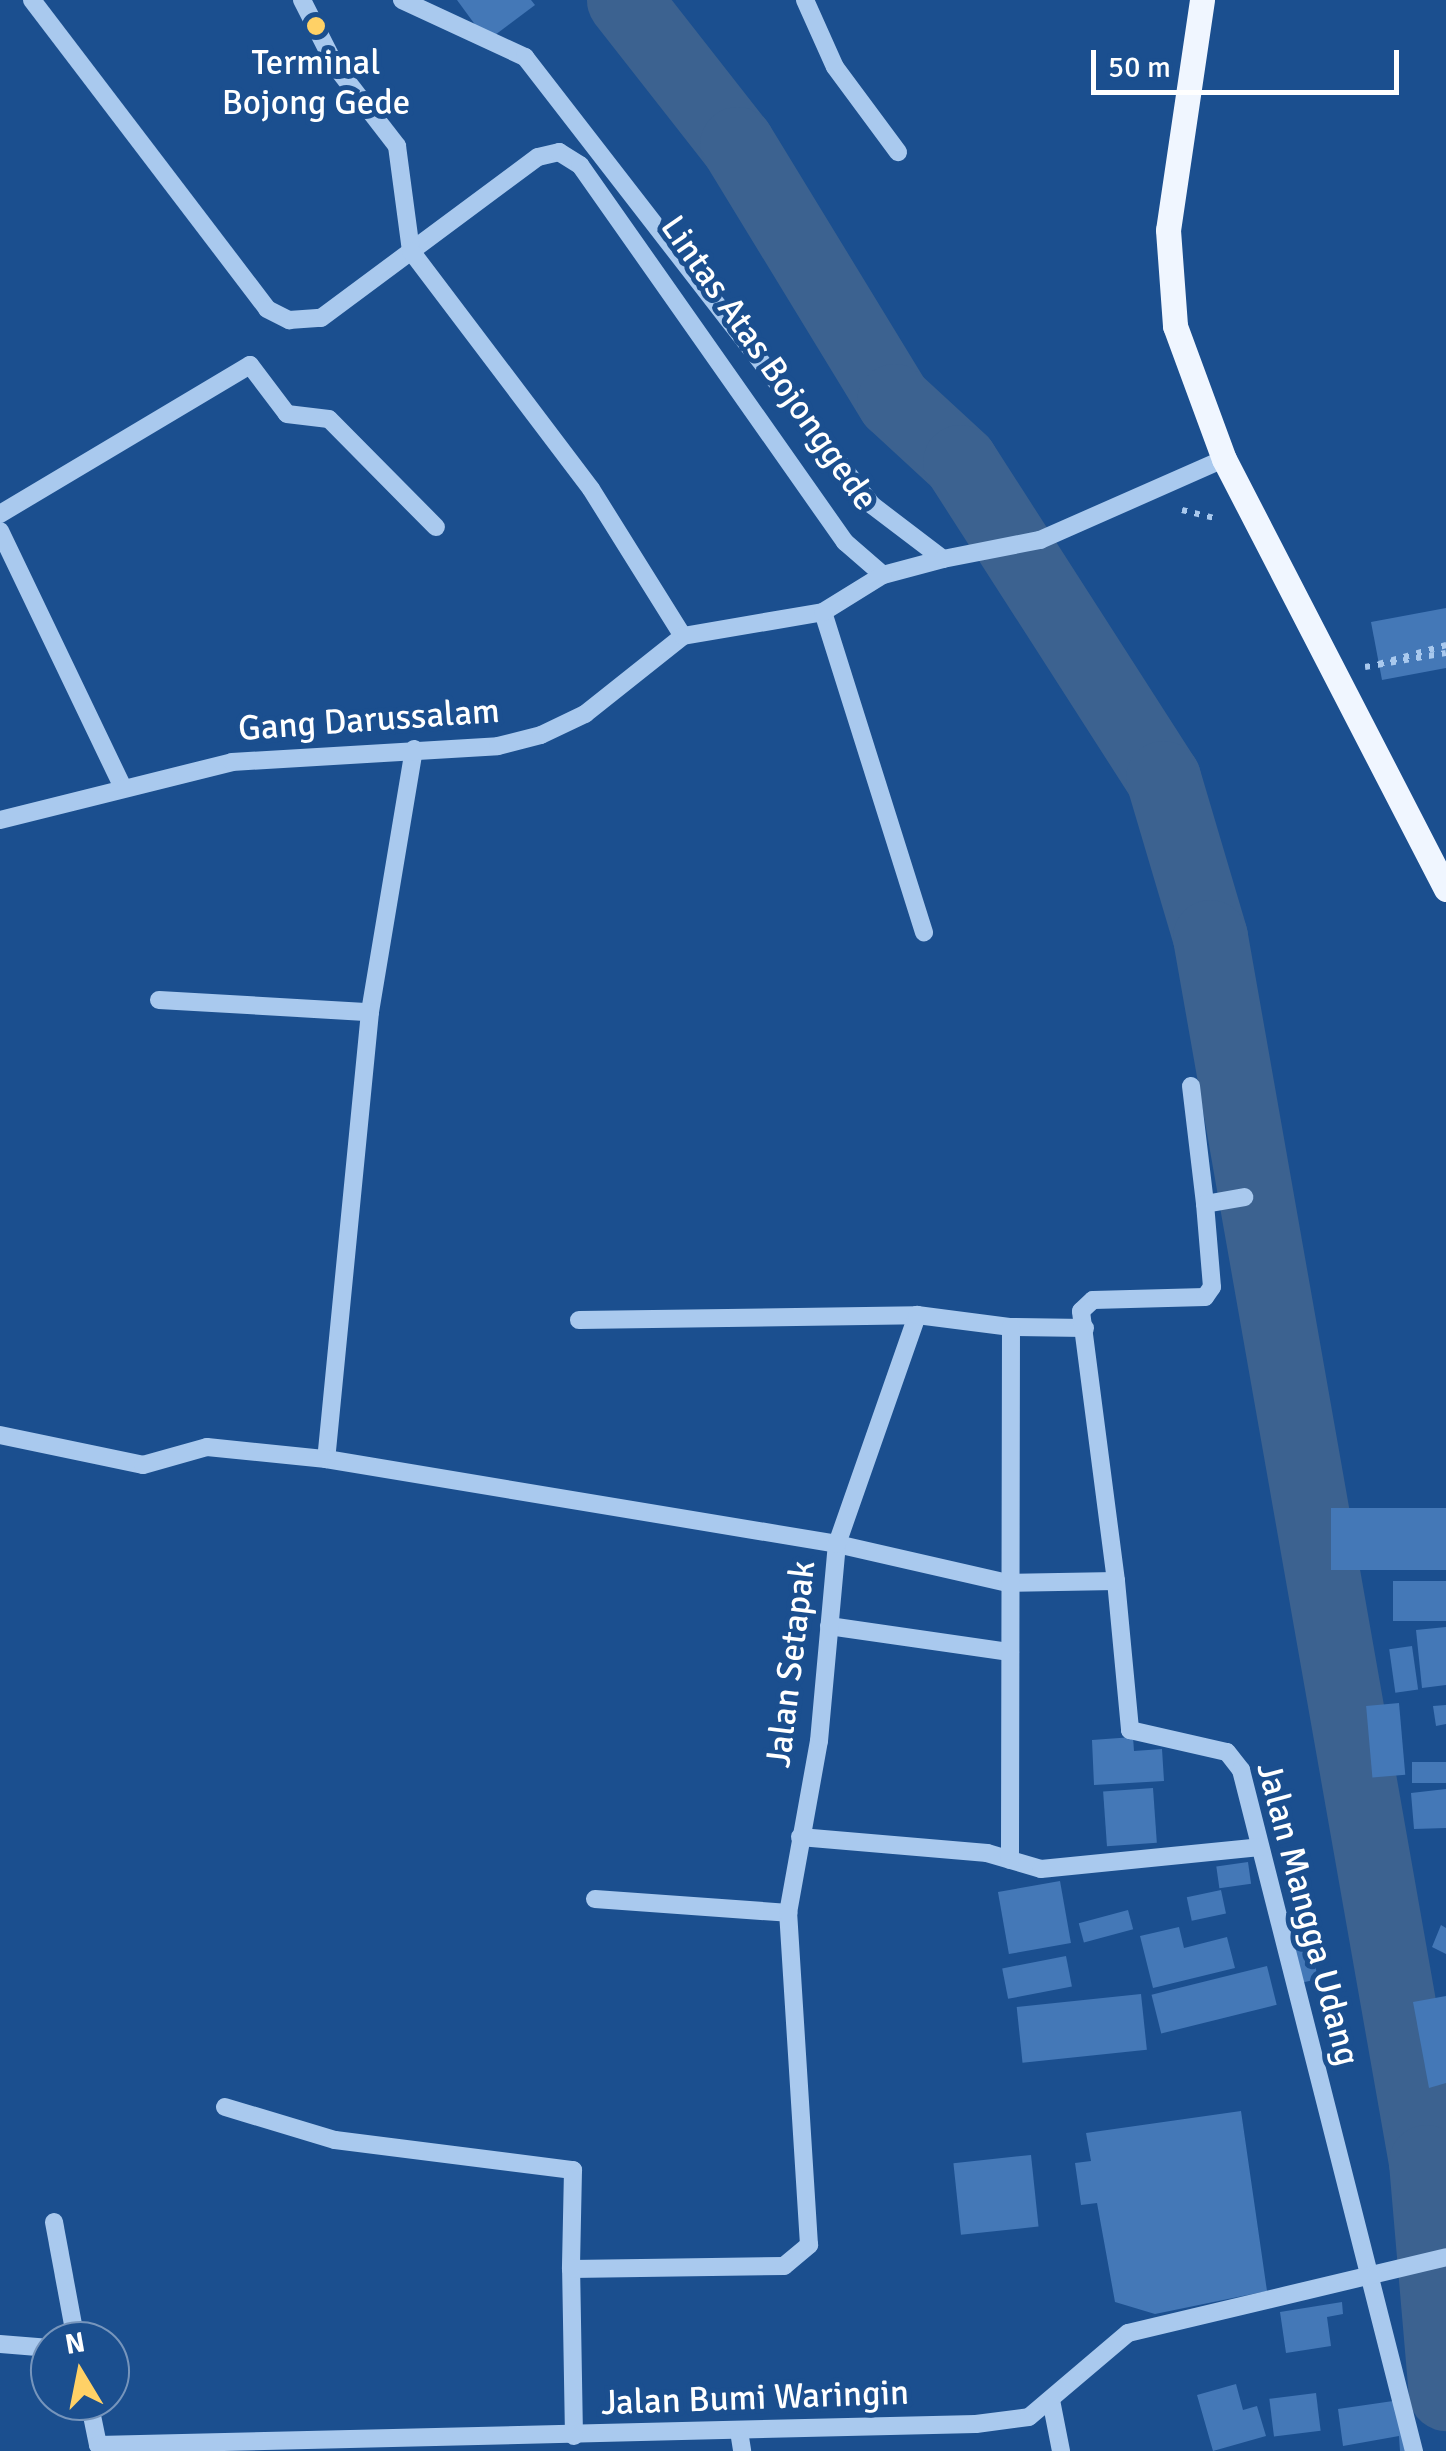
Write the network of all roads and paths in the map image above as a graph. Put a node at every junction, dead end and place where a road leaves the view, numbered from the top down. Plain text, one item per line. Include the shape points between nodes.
1 (32, 0) edge
2 (302, 0) edge
3 (402, 0) edge
4 (805, 0) edge
5 (1202, 0) edge
6 (898, 152) dead end
7 (411, 251) junction
8 (1224, 459) junction
9 (1168, 509) dead end
10 (0, 514) edge
11 (436, 527) dead end
12 (1238, 530) dead end
13 (0, 531) edge
14 (943, 560) junction
15 (884, 575) junction
16 (823, 612) junction
17 (683, 636) junction
18 (1446, 649) edge
19 (1355, 650) dead end
20 (414, 749) junction
21 (122, 786) junction
22 (0, 820) edge
23 (1446, 888) edge
24 (924, 932) dead end
25 (160, 1000) dead end
26 (370, 1012) junction
27 (1190, 1086) dead end
28 (1244, 1197) dead end
29 (1204, 1204) junction
30 (917, 1315) junction
31 (579, 1320) dead end
32 (1011, 1327) junction
33 (1085, 1328) junction
34 (0, 1435) edge
35 (326, 1460) junction
36 (838, 1544) junction
37 (1116, 1581) junction
38 (1007, 1583) junction
39 (829, 1626) junction
40 (1010, 1652) junction
41 (800, 1837) junction
42 (1260, 1847) junction
43 (1010, 1860) junction
44 (595, 1899) dead end
45 (788, 1913) junction
46 (225, 2107) dead end
47 (54, 2222) dead end
48 (1446, 2258) edge
49 (570, 2269) junction
50 (1371, 2269) junction
51 (72, 2321) edge
52 (0, 2344) edge
53 (30, 2346) edge
54 (1050, 2400) junction
55 (93, 2421) edge
56 (739, 2430) junction
57 (574, 2436) junction
58 (742, 2451) edge
59 (1061, 2451) edge
60 (1414, 2451) edge

1 - 7 street via 267,309 289,320 321,318
2 - 7 street via 336,68 397,146
3 - 14 street via 481,42 526,57 872,505
4 - 6 street via 835,66
5 - 8 main road via 1166,275 1175,326
7 - 15 street via 538,157 559,152 580,165 844,542
7 - 17 street via 591,490
8 - 14 street, Gang Darussalam via 1040,540
8 - 23 main road
9 - 12 path via 1203,511
10 - 11 street via 250,365 287,414 329,419
13 - 21 street
14 - 15 street, Gang Darussalam
15 - 16 street, Gang Darussalam
16 - 17 street, Gang Darussalam
16 - 24 street
17 - 20 street, Gang Darussalam via 584,714 541,735
18 - 19 path via 1364,667
20 - 21 street, Gang Darussalam via 232,762
20 - 26 street
21 - 22 street, Gang Darussalam
25 - 26 street
26 - 35 street
27 - 29 street
28 - 29 street
29 - 33 street via 1212,1286 1205,1298 1093,1300 1081,1311
30 - 31 street
30 - 32 street
30 - 36 street, Jalan Setapak
32 - 33 street
32 - 38 street
33 - 37 street
34 - 35 street via 144,1465 207,1447
35 - 36 street
36 - 38 street
36 - 39 street, Jalan Setapak
37 - 38 street
37 - 42 street, Jalan Mangga Udang via 1130,1730 1237,1759
38 - 40 street
39 - 40 street
39 - 41 street, Jalan Setapak
40 - 43 street
41 - 43 street
41 - 45 street, Jalan Setapak
42 - 43 street via 1068,1869
42 - 50 street, Jalan Mangga Udang
44 - 45 street
45 - 49 street, Jalan Setapak via 809,2246 800,2260
46 - 49 street via 335,2140 573,2170
47 - 51 street
48 - 50 street, Jalan Bumi Waringin
49 - 57 street
50 - 54 street, Jalan Bumi Waringin via 1128,2333
50 - 60 street, Jalan Mangga Udang
52 - 53 street
54 - 56 street, Jalan Bumi Waringin via 1030,2417 976,2424
54 - 59 street
55 - 57 street, Jalan Bumi Waringin via 98,2445
56 - 57 street, Jalan Bumi Waringin
56 - 58 street

